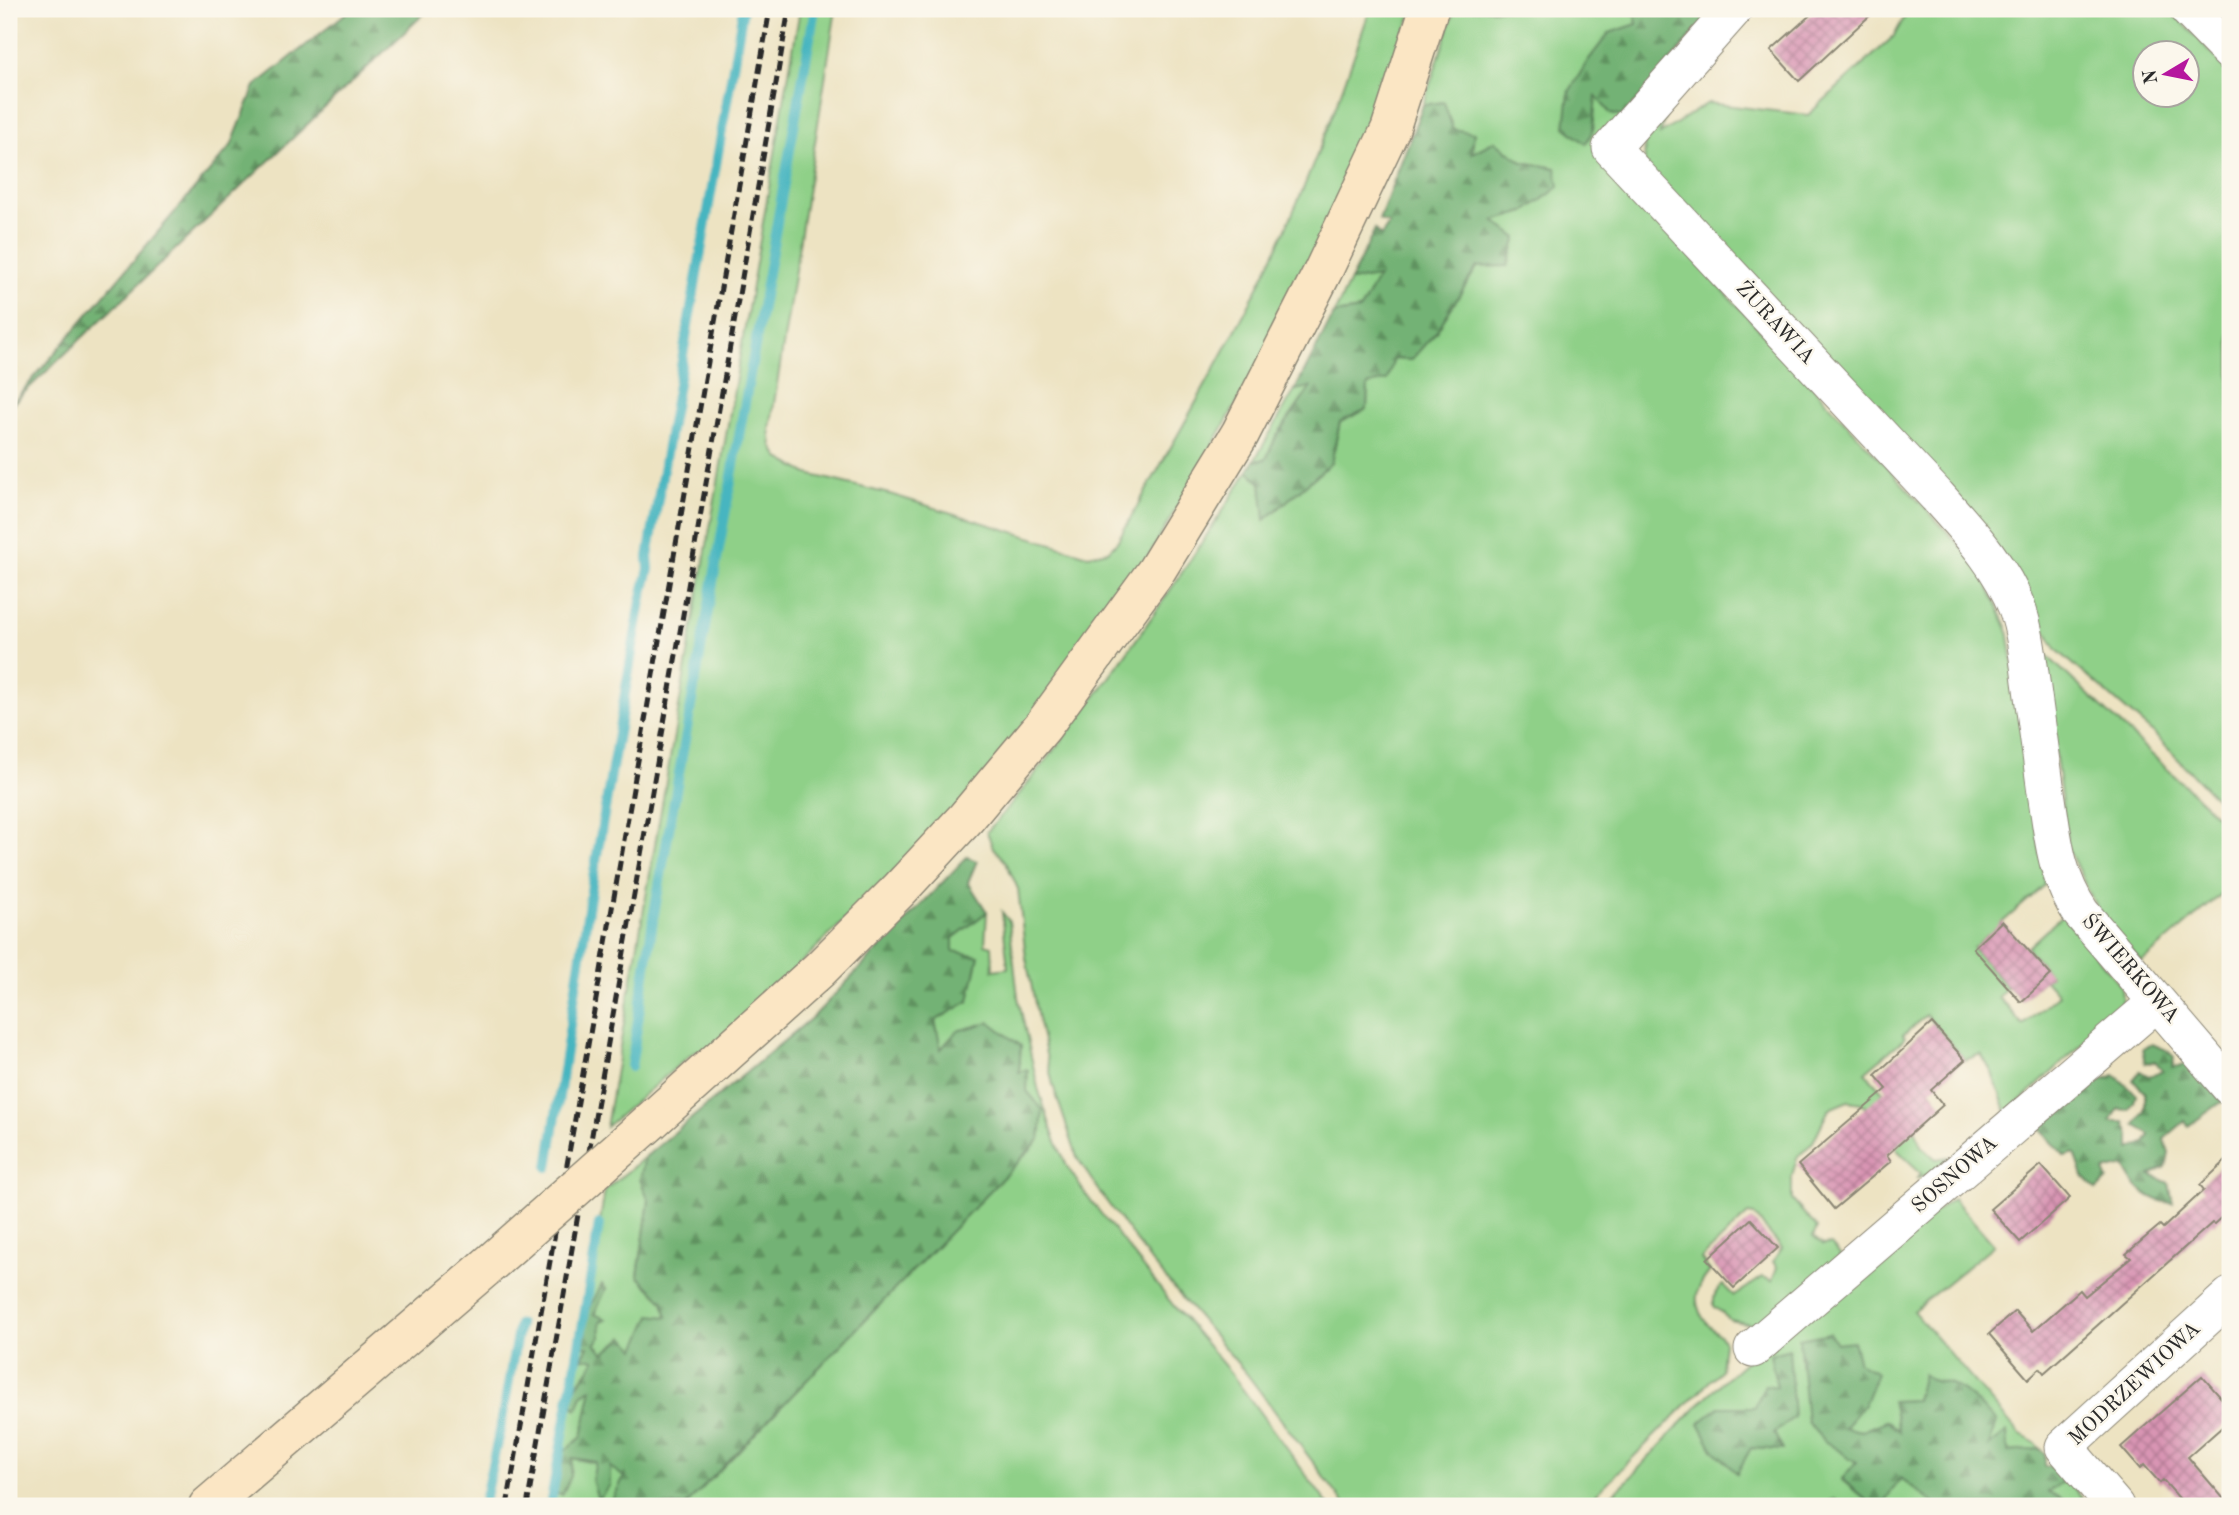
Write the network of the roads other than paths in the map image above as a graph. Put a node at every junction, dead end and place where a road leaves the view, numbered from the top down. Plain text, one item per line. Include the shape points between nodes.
1 (1429, 9) edge
2 (1734, 9) edge
3 (2188, 9) edge
4 (2230, 52) edge
5 (2027, 655) joint
6 (2157, 1002) junction
7 (2230, 1087) edge
8 (2230, 1296) edge
9 (1753, 1349) dead end
10 (208, 1506) edge
11 (2115, 1506) edge

1 - 10 main road, bridge via 1390,130 1240,434 1156,571 1043,726 966,818 819,970 484,1269
2 - 5 street, ŻURAWIA via 1611,148 1969,533 2001,575 2018,610
3 - 4 street
5 - 6 street, ŚWIERKOWA via 2061,876 2081,913
6 - 7 street, ŚWIERKOWA
6 - 9 street, SOSNOWA
8 - 11 street, MODRZEWIOWA via 2064,1447

